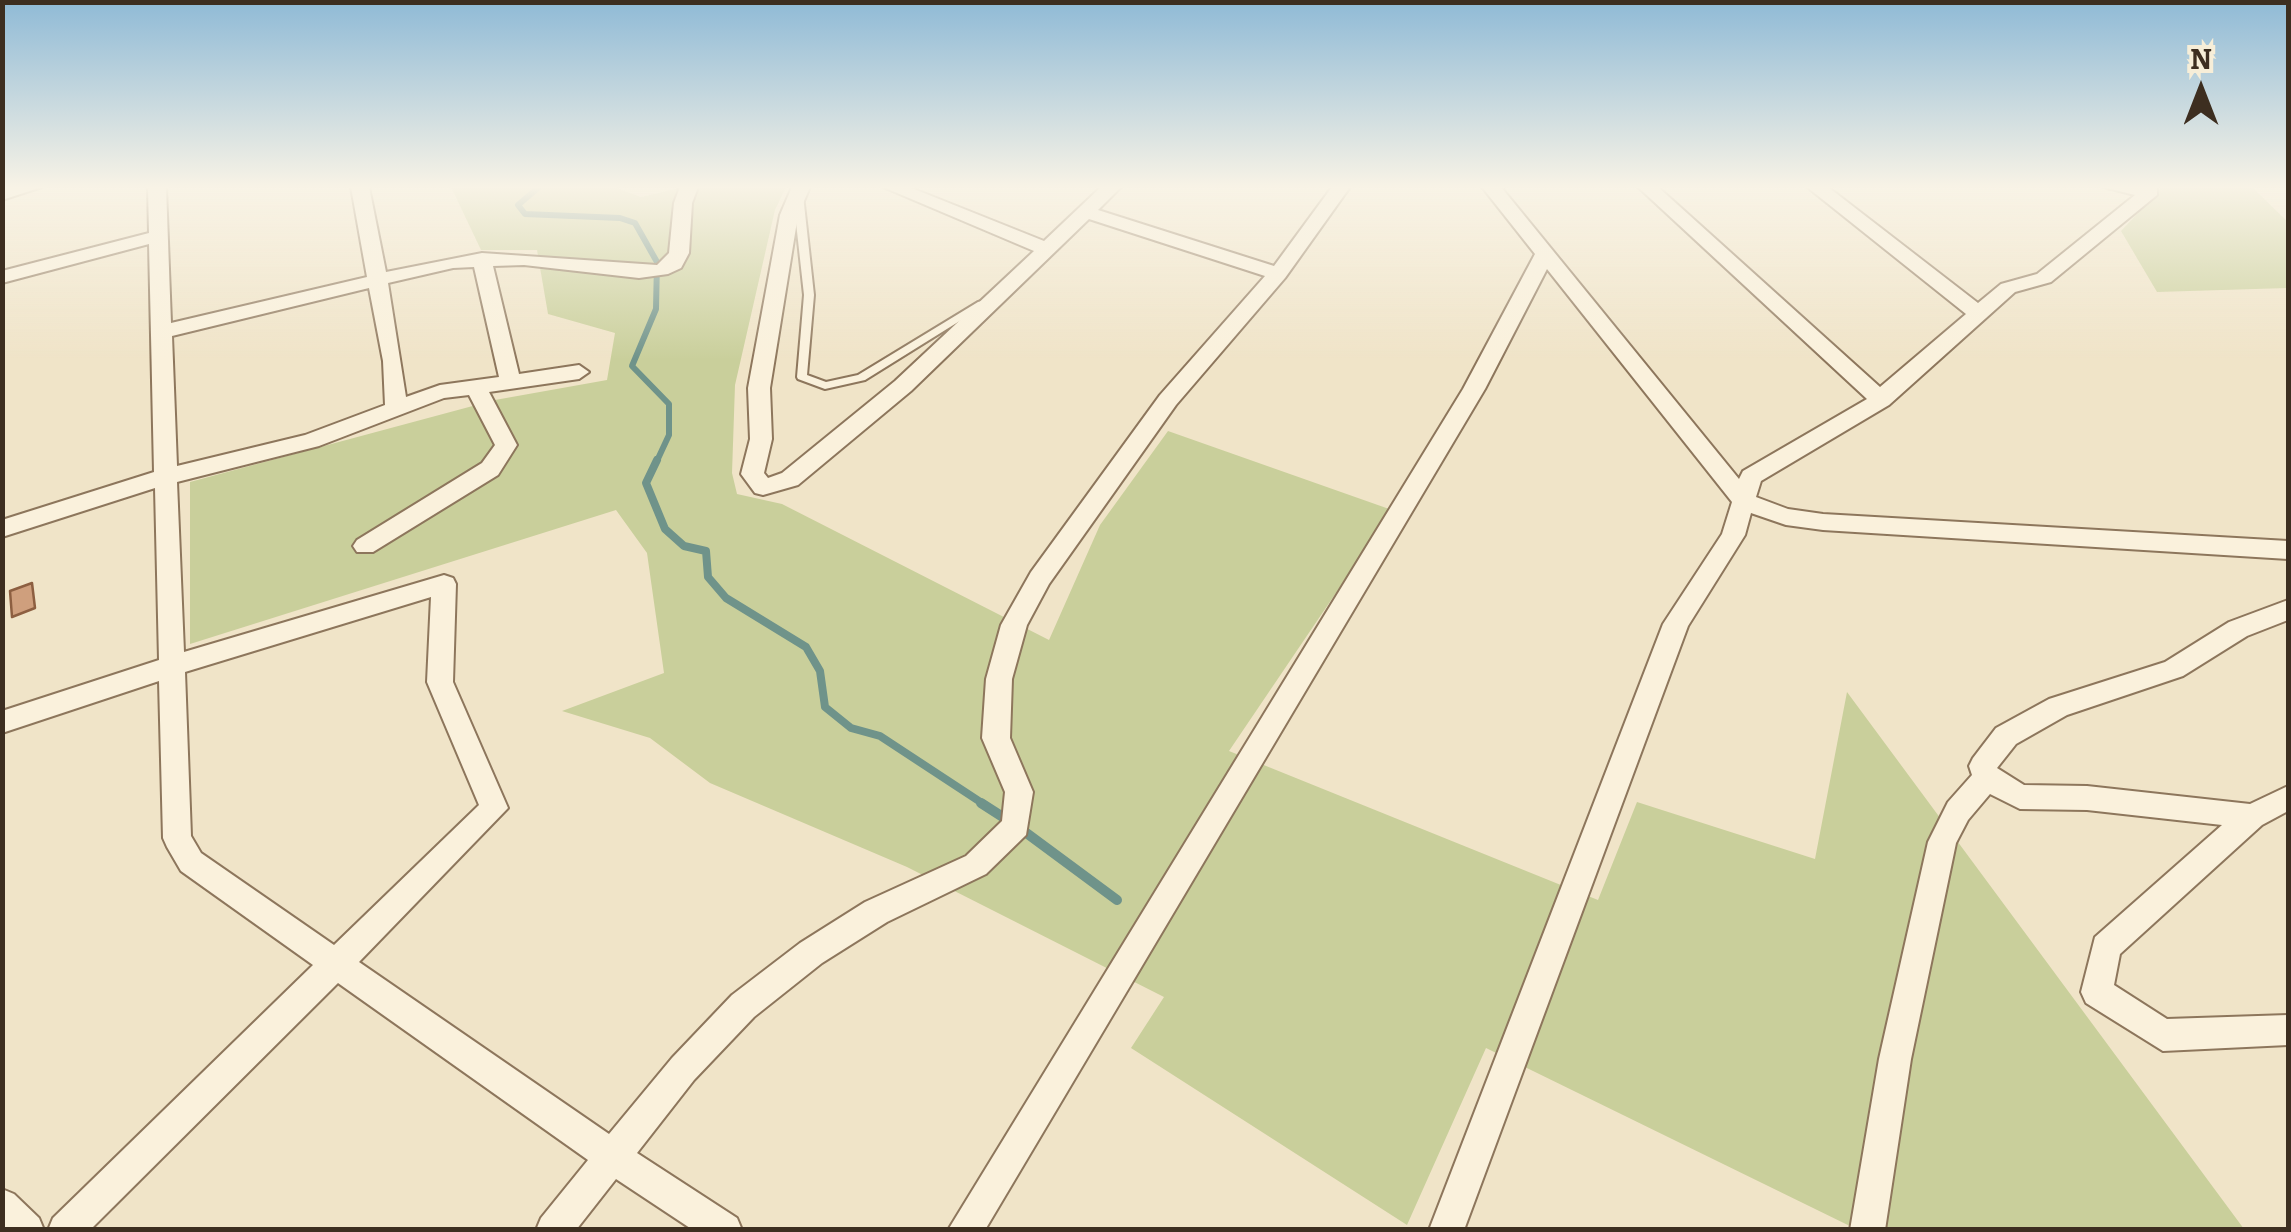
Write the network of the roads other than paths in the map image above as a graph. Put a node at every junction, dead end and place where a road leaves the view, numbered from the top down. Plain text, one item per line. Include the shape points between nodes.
1 (126, 244) edge
2 (159, 244) edge
3 (370, 244) edge
4 (680, 244) edge
5 (785, 244) edge
6 (804, 244) edge
7 (1034, 244) edge
8 (1053, 244) edge
9 (1186, 244) edge
10 (1299, 244) edge
11 (1536, 244) edge
12 (1710, 244) edge
13 (1890, 244) edge
14 (2083, 244) edge
15 (1048, 250) junction
16 (1544, 255) junction
17 (482, 258) junction
18 (1278, 274) junction
19 (2, 276) edge
20 (376, 282) junction
21 (997, 294) junction
22 (1979, 314) junction
23 (161, 332) junction
24 (579, 372) dead end
25 (510, 379) junction
26 (475, 384) junction
27 (1881, 400) junction
28 (396, 407) junction
29 (164, 477) junction
30 (1745, 502) junction
31 (2, 529) edge
32 (366, 546) dead end
33 (2288, 550) edge
34 (2288, 610) edge
35 (169, 668) junction
36 (2, 722) edge
37 (1987, 778) junction
38 (2288, 798) edge
39 (2252, 816) junction
40 (336, 964) junction
41 (2288, 1030) edge
42 (612, 1156) junction
43 (2, 1206) edge
44 (27, 1230) edge
45 (65, 1230) edge
46 (553, 1230) edge
47 (725, 1230) edge
48 (965, 1230) edge
49 (1446, 1230) edge
50 (1867, 1230) edge

1 - 19 street
2 - 23 street
3 - 20 street
4 - 17 street via 674,264 661,270
5 - 21 street via 759,388 761,439 752,474 763,487 790,479 953,342
6 - 21 lane via 802,377 825,386 861,378
7 - 15 street
8 - 15 street
9 - 18 street
10 - 18 street
11 - 16 street
12 - 27 street
13 - 22 street
14 - 22 street via 2044,278 2008,288
15 - 21 street
16 - 30 street
16 - 48 street via 1474,389
17 - 20 street
17 - 25 street
18 - 42 street via 1168,400 1014,624 999,678 996,738 1019,792 1016,826 976,864 876,912 744,1006
20 - 23 street
20 - 28 street
22 - 27 street
23 - 29 street
24 - 25 street
25 - 26 street
26 - 28 street
26 - 32 street via 506,445 490,469
27 - 30 street via 1750,477
28 - 29 street via 310,441
29 - 31 street
29 - 35 street
30 - 33 street via 1823,522
30 - 49 street via 1733,535 1676,624
34 - 37 street via 2238,630 2174,669 2027,723 1992,752 1983,766
35 - 36 street
35 - 40 street via 177,838 191,862
35 - 40 street via 444,584 440,682 494,808
37 - 39 street via 2020,797
37 - 50 street via 1942,842 1894,1059
38 - 39 street
39 - 41 street via 2106,947 2097,992 2163,1034
40 - 42 street
40 - 45 street
42 - 46 street
42 - 47 street
43 - 44 street

